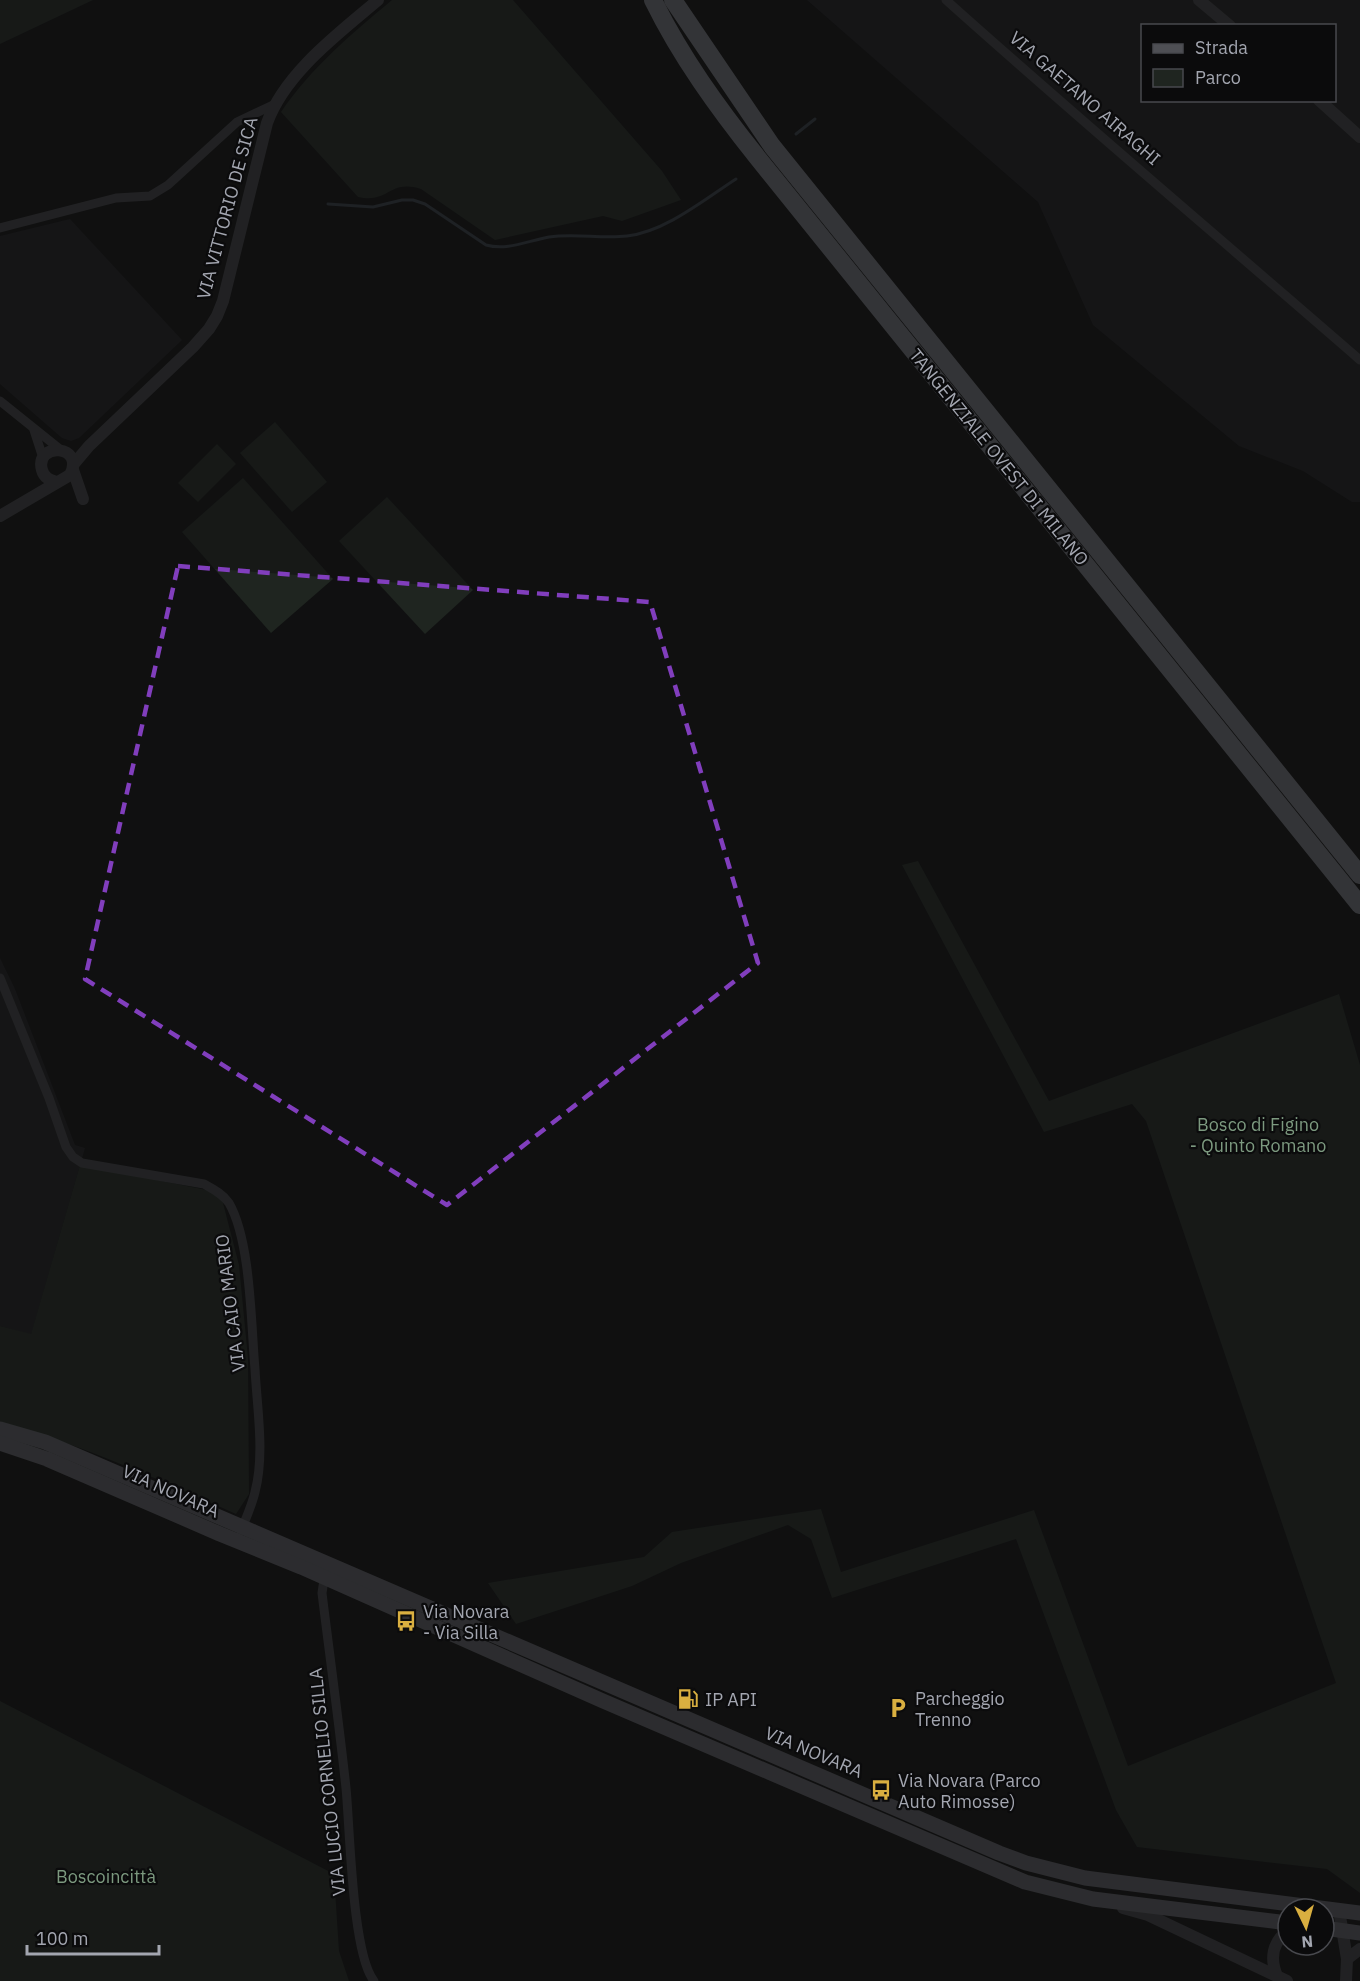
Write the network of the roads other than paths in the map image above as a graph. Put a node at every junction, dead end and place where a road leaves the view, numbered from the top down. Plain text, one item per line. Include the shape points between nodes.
1 (378, 0) edge
2 (653, 0) edge
3 (673, 0) edge
4 (945, 0) edge
5 (1199, 0) edge
6 (1228, 24) edge
7 (1321, 102) edge
8 (273, 105) junction
9 (245, 118) junction
10 (267, 123) junction
11 (1360, 137) edge
12 (0, 228) edge
13 (1360, 360) edge
14 (0, 401) edge
15 (34, 430) junction
16 (89, 447) junction
17 (64, 451) junction
18 (43, 459) junction
19 (73, 468) junction
20 (44, 474) junction
21 (60, 481) junction
22 (27, 501) junction
23 (0, 516) edge
24 (1360, 875) edge
25 (1360, 904) edge
26 (0, 978) edge
27 (0, 1429) edge
28 (0, 1443) edge
29 (243, 1526) junction
30 (237, 1541) junction
31 (325, 1562) junction
32 (325, 1578) junction
33 (1093, 1899) junction
34 (1276, 1904) edge
35 (1336, 1910) edge
36 (1339, 1910) junction
37 (1360, 1913) edge
38 (1276, 1922) edge
39 (1336, 1929) edge
40 (1342, 1930) junction
41 (1360, 1933) edge
42 (1276, 1944) edge
43 (1360, 1949) edge
44 (1347, 1959) junction
45 (1282, 1979) edge
46 (1344, 1979) edge
47 (374, 1981) edge

1 - 8 street via 304,67
2 - 25 highway, TANGENZIALE OVEST DI MILANO via 711,97 757,157
3 - 24 highway, TANGENZIALE OVEST DI MILANO via 772,146
4 - 13 street, VIA GAETANO AIRAGHI
5 - 6 street
7 - 11 street
8 - 9 street
8 - 10 street, VIA VITTORIO DE SICA
9 - 10 street
9 - 12 street via 150,196 116,198
10 - 16 street, VIA VITTORIO DE SICA via 217,316 193,347
14 - 15 street
15 - 17 street
15 - 18 street
16 - 17 street
16 - 19 street, VIA VITTORIO DE SICA
17 - 18 street via 51,451
17 - 19 street via 73,460
18 - 20 street
19 - 21 street, VIA VITTORIO DE SICA
19 - 21 street via 81,496
20 - 21 street
20 - 22 street, VIA VITTORIO DE SICA
21 - 22 street, VIA VITTORIO DE SICA
22 - 23 street, VIA VITTORIO DE SICA
26 - 29 street, VIA CAIO MARIO via 73,1157 82,1163 204,1184 221,1194 233,1212 245,1256 260,1445 256,1492
27 - 29 main road, VIA NOVARA via 45,1442
28 - 30 main road, VIA NOVARA via 57,1463
29 - 30 street, VIA CAIO MARIO
29 - 31 main road, VIA NOVARA
30 - 32 main road, VIA NOVARA
31 - 32 street
31 - 34 main road, VIA NOVARA via 1026,1863 1085,1878
32 - 33 main road, VIA NOVARA via 1011,1876
32 - 47 street, VIA LUCIO CORNELIO SILLA via 322,1593 360,1945
33 - 38 main road, VIA NOVARA
33 - 45 street, VIA NOVARA via 1148,1915
35 - 36 main road, VIA NOVARA
36 - 37 main road, VIA NOVARA
36 - 40 street
39 - 40 main road
40 - 41 main road
40 - 44 street
42 - 45 street, VIA NOVARA via 1273,1965
43 - 44 street
44 - 46 street

